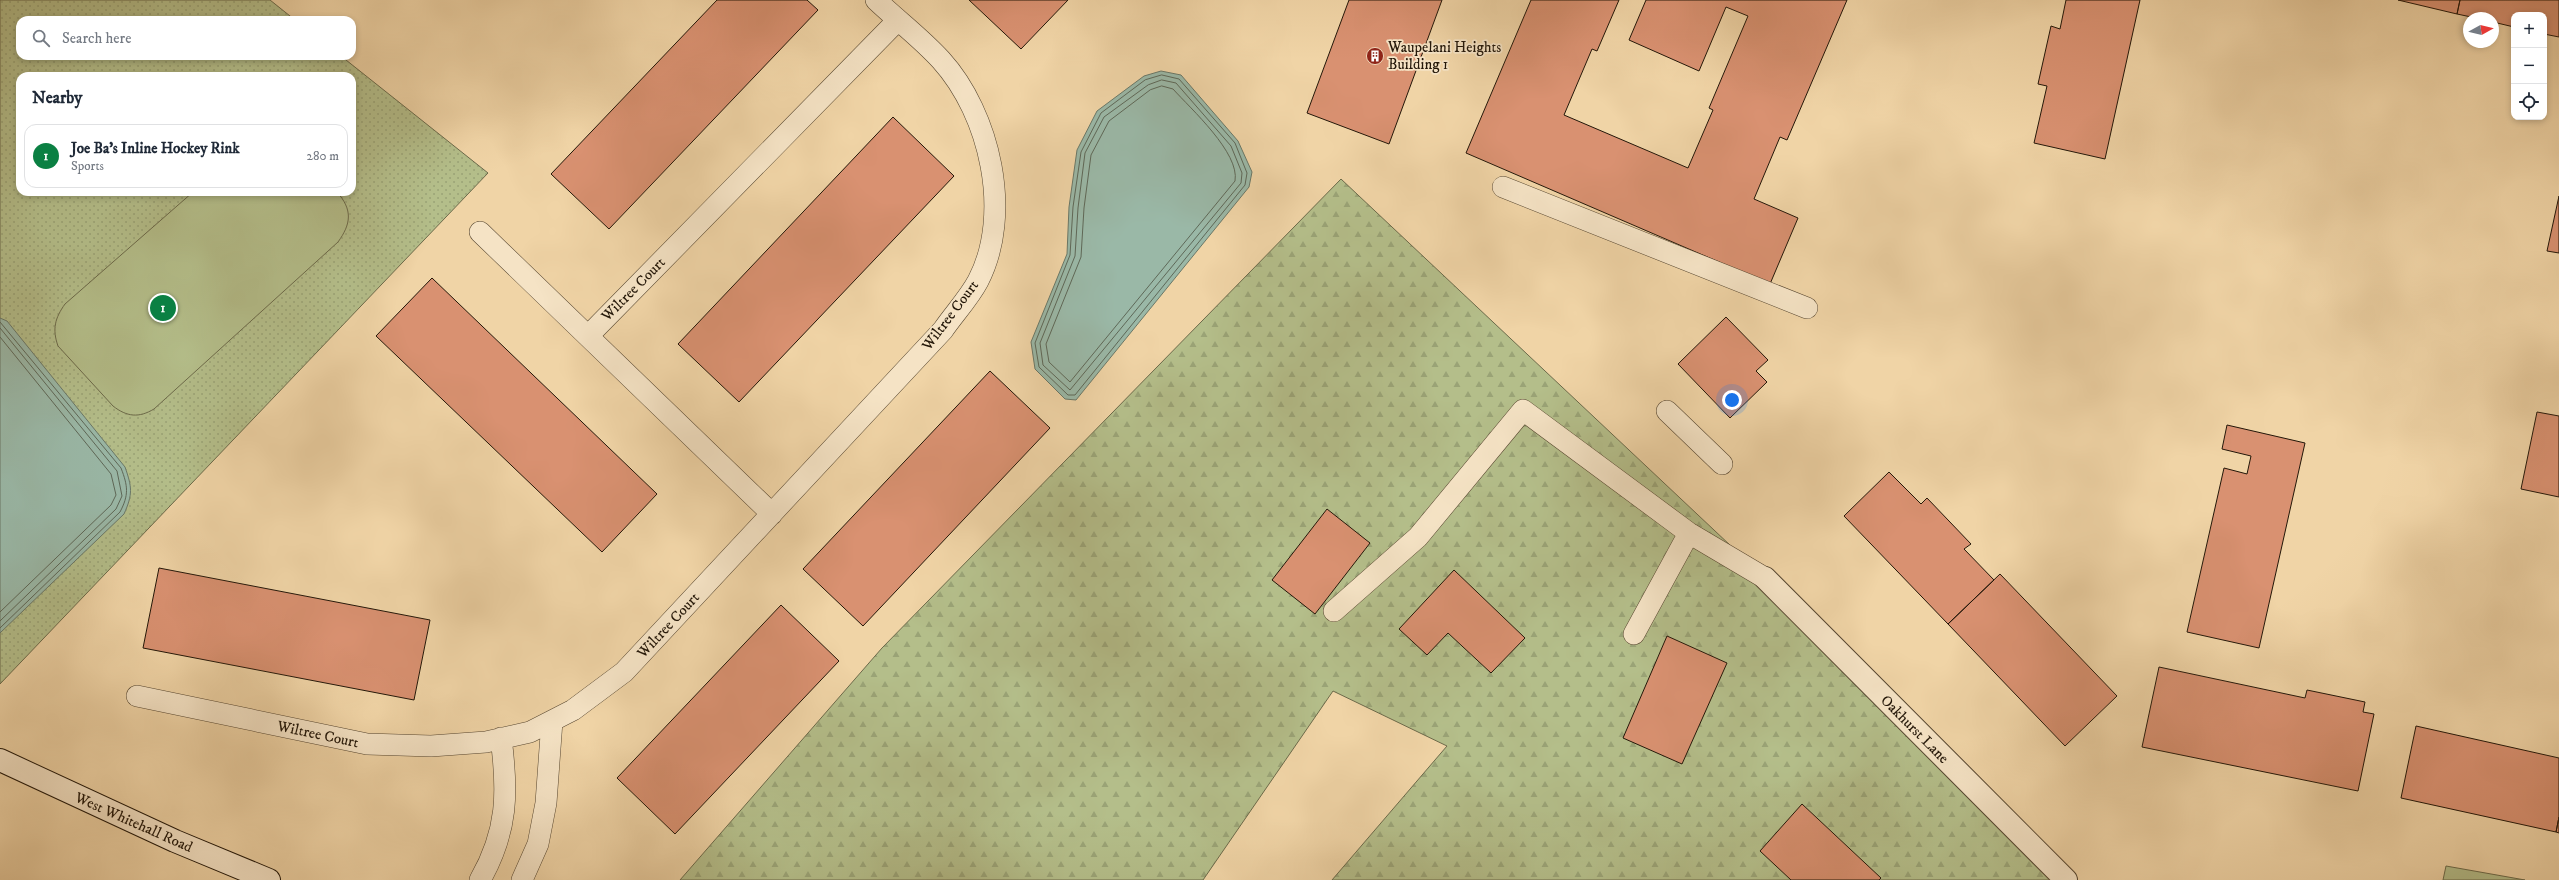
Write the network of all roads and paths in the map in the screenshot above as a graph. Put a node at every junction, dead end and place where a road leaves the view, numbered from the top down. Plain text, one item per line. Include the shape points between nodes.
1 (876, 0) edge
2 (898, 20) junction
3 (1503, 187) dead end
4 (480, 232) dead end
5 (1807, 308) dead end
6 (588, 336) junction
7 (1667, 411) dead end
8 (1722, 464) dead end
9 (772, 514) junction
10 (1689, 533) junction
11 (1765, 578) joint
12 (1334, 611) dead end
13 (1634, 634) dead end
14 (137, 696) dead end
15 (552, 721) junction
16 (501, 738) junction
17 (0, 760) edge
18 (269, 880) edge
19 (480, 880) edge
20 (522, 880) edge
21 (2066, 880) edge

1 - 2 lane, Wiltree Court
2 - 6 lane, Wiltree Court
2 - 9 lane, Wiltree Court via 941,60 968,99 983,138 995,184 995,231 978,281 943,330
3 - 5 lane
4 - 6 lane
6 - 9 lane
7 - 8 lane
9 - 15 lane, Wiltree Court via 624,672 573,710
10 - 11 lane
10 - 12 lane via 1523,410 1418,537
10 - 13 lane
11 - 21 street, Oakhurst Lane
14 - 16 lane, Wiltree Court via 367,744 431,746 486,742
15 - 16 lane, Wiltree Court via 530,732
15 - 20 lane via 546,803 538,844
16 - 19 lane via 506,774 505,814 490,863
17 - 18 street, West Whitehall Road via 175,841

